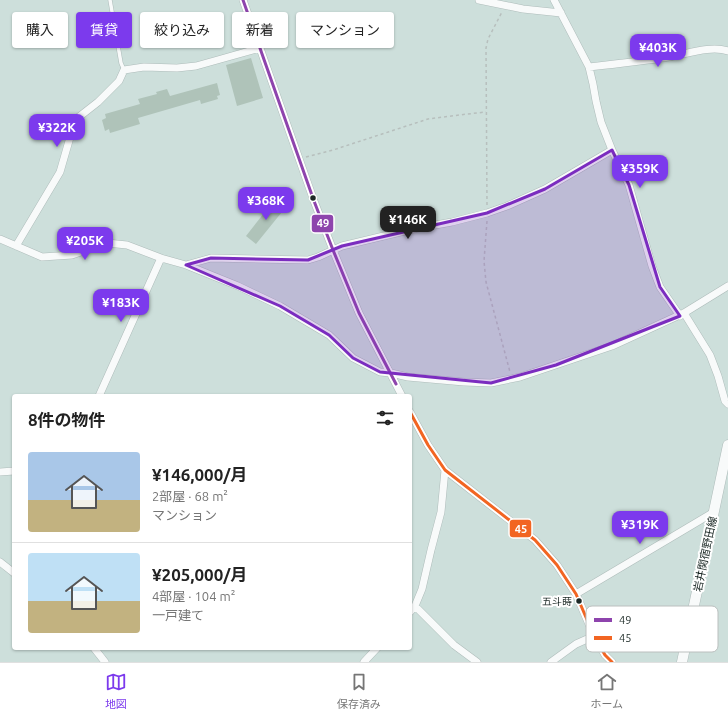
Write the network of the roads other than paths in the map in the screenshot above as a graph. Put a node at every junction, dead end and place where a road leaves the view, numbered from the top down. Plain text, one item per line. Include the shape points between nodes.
1 (110, 0) edge
2 (243, 0) edge
3 (479, 0) edge
4 (554, 0) edge
5 (247, 12) edge
6 (561, 13) junction
7 (260, 48) joint
8 (728, 51) edge
9 (589, 67) junction
10 (124, 70) junction
11 (612, 150) junction
12 (0, 239) edge
13 (16, 246) junction
14 (334, 250) junction
15 (161, 258) junction
16 (186, 265) junction
17 (728, 286) edge
18 (682, 315) junction
19 (391, 373) junction
20 (100, 394) edge
21 (401, 394) edge
22 (728, 404) edge
23 (412, 416) edge
24 (728, 445) edge
25 (12, 470) edge
26 (445, 470) junction
27 (0, 472) edge
28 (714, 512) junction
29 (0, 562) edge
30 (12, 571) edge
31 (576, 594) junction
32 (694, 606) edge
33 (413, 609) edge
34 (586, 617) edge
35 (586, 640) edge
36 (96, 650) edge
37 (375, 650) edge
38 (603, 652) edge
39 (684, 652) edge
40 (105, 662) edge
41 (364, 662) edge
42 (477, 662) edge
43 (551, 662) edge
44 (612, 662) edge
45 (682, 662) edge

1 - 10 lane via 120,63
2 - 5 street
3 - 6 street
4 - 6 street
6 - 9 street
7 - 10 street via 196,66
7 - 14 street
8 - 9 street via 713,49
9 - 11 street via 601,122
10 - 13 street via 119,81 75,120 60,172
11 - 14 street via 507,206
11 - 18 street via 628,185 660,287
12 - 13 street
13 - 15 street via 42,257 72,255 107,243 127,246
14 - 16 street via 308,260 211,258
14 - 19 street via 359,313
15 - 16 street
15 - 20 street
16 - 19 street via 280,306 329,335 353,358 380,372
17 - 18 street
18 - 19 street via 612,346 520,377 491,383 408,377
18 - 22 street via 710,355
19 - 21 street
23 - 26 street
24 - 28 main road, 岩井関宿野田線
25 - 27 street
26 - 31 street via 535,540 557,565
26 - 33 street via 441,512 422,589
28 - 31 street
28 - 32 main road, 岩井関宿野田線
29 - 30 street
31 - 34 street
33 - 42 street
35 - 43 street
36 - 40 street
37 - 41 street
38 - 44 street
39 - 45 main road, 岩井関宿野田線

